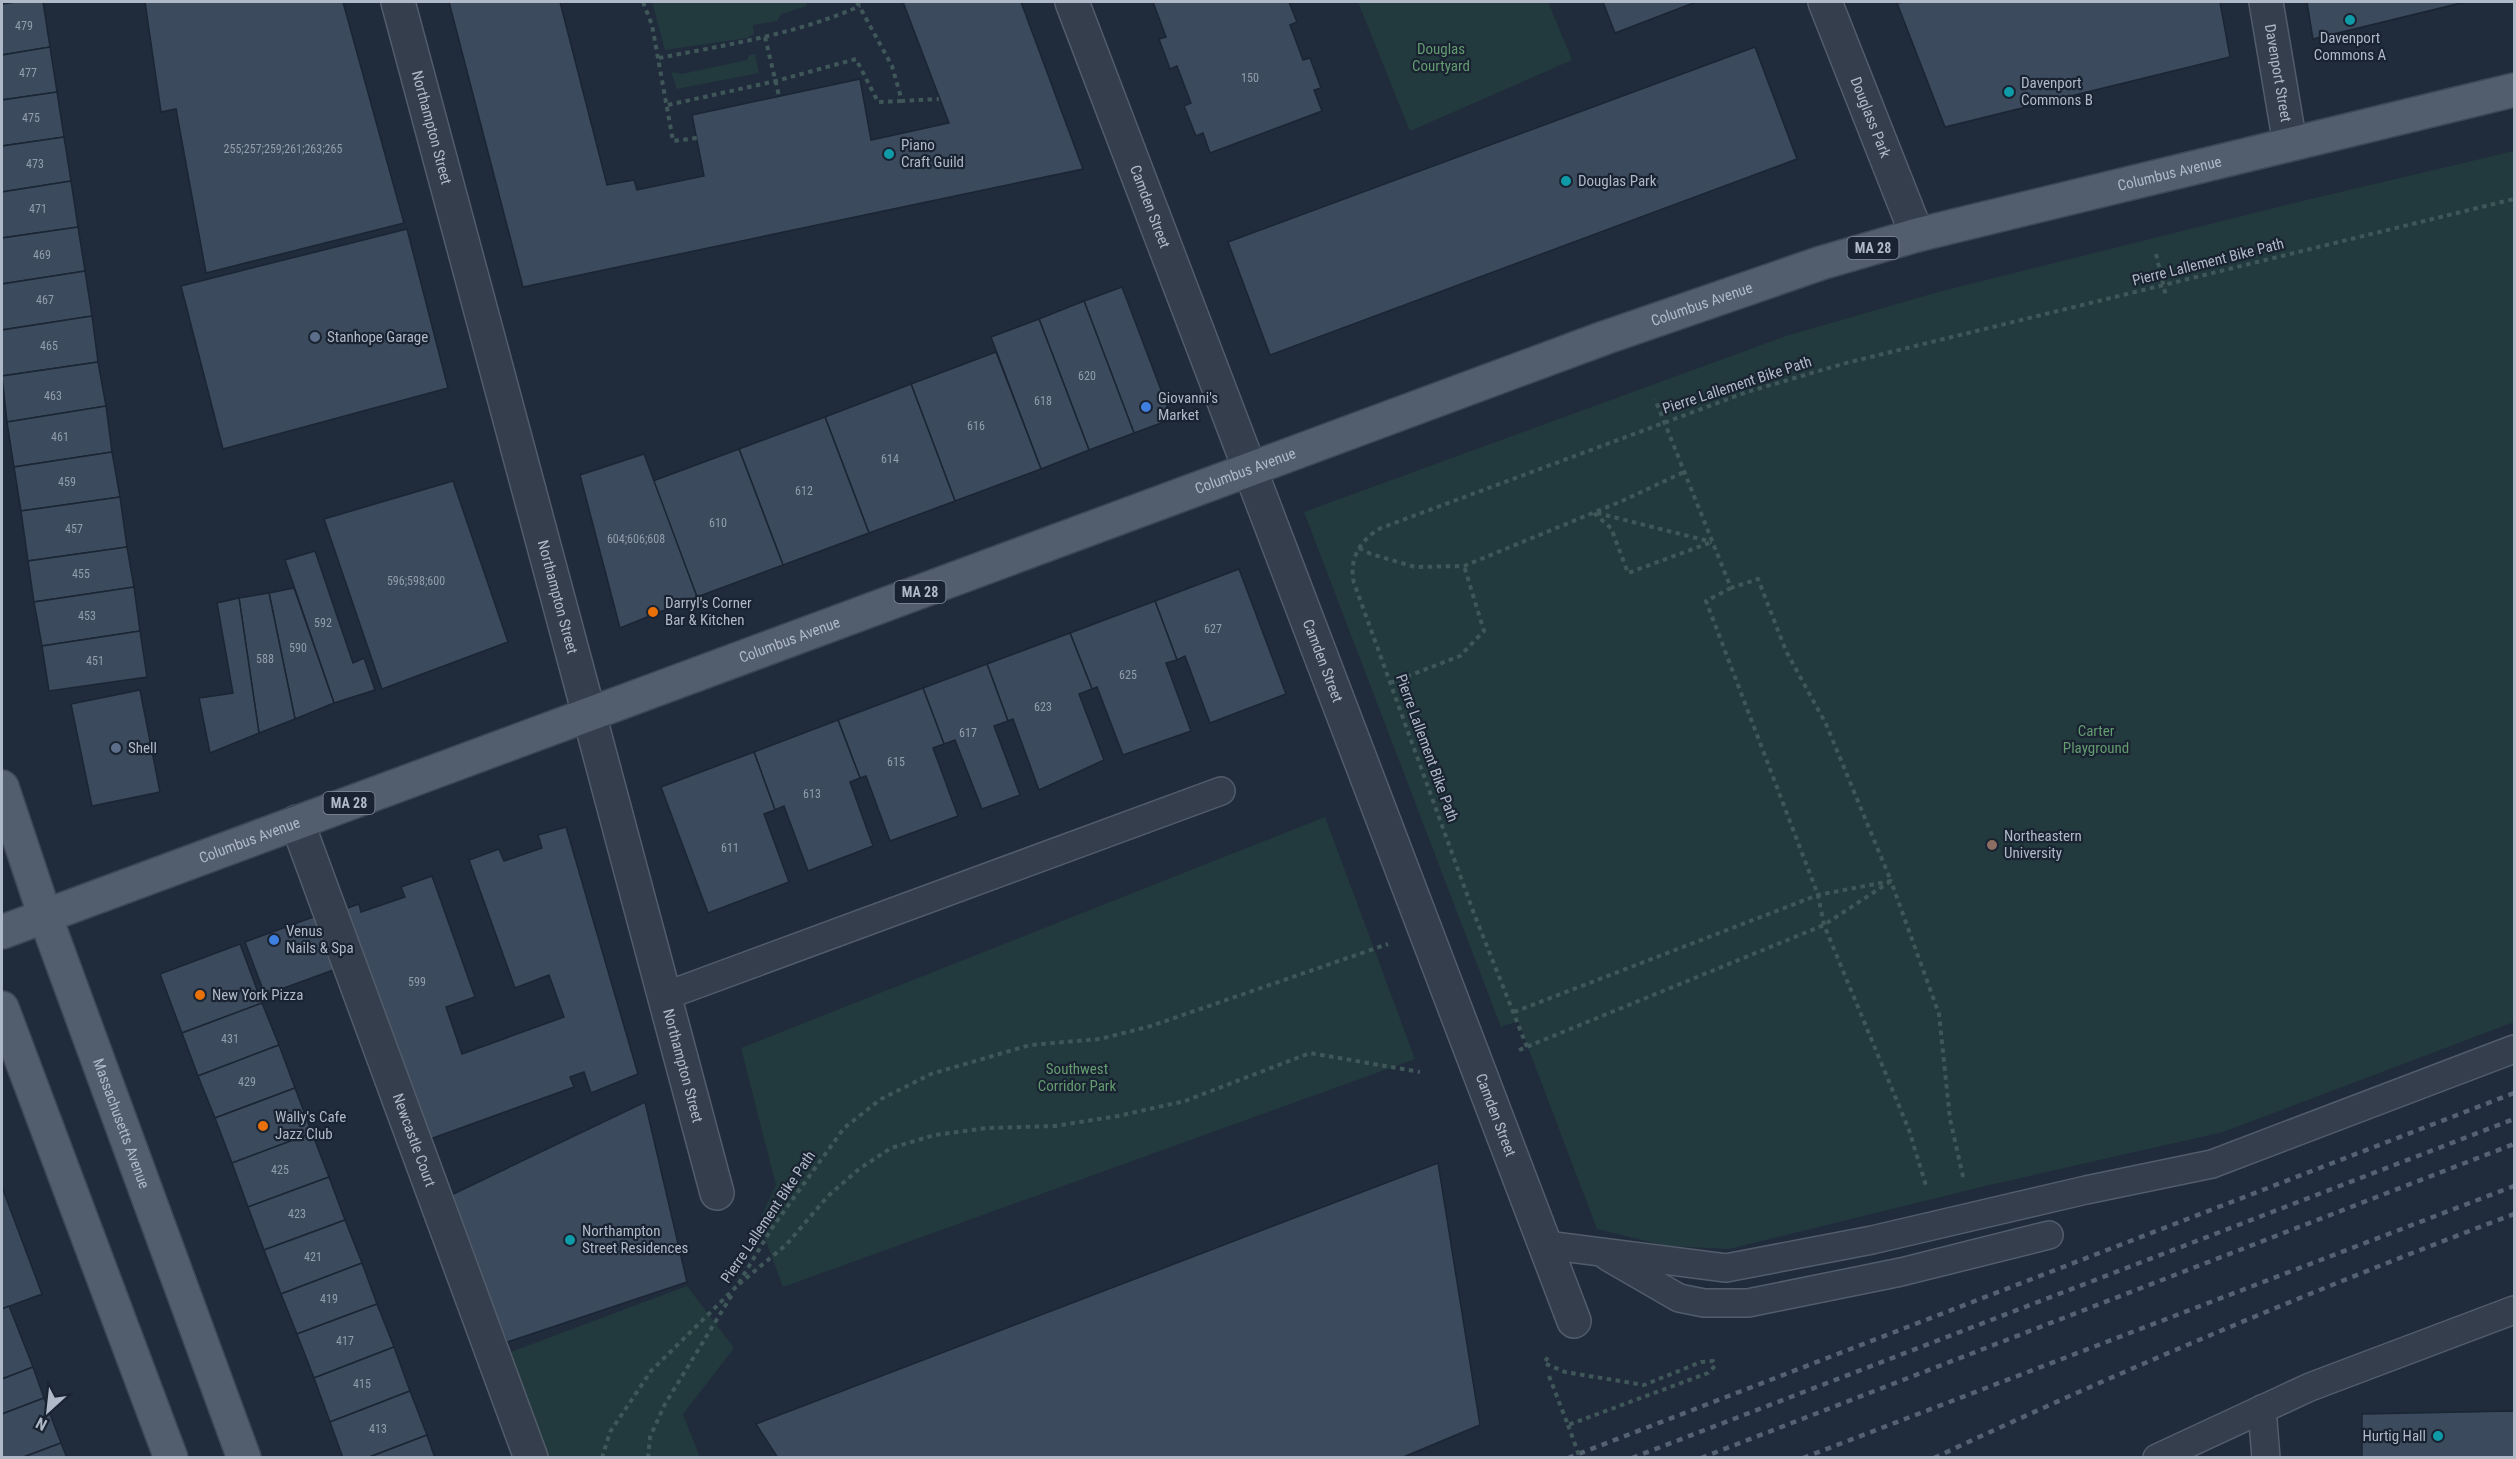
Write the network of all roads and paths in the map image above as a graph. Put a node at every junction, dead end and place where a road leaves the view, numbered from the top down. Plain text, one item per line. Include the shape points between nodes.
1 (398, 2) edge
2 (643, 2) edge
3 (1072, 2) edge
4 (1825, 2) edge
5 (2266, 2) edge
6 (859, 4) edge
7 (765, 37) junction
8 (659, 58) junction
9 (776, 81) junction
10 (2514, 90) edge
11 (779, 96) dead end
12 (939, 99) dead end
13 (902, 101) junction
14 (668, 105) junction
15 (697, 138) dead end
16 (2290, 144) junction
17 (2514, 199) edge
18 (1917, 235) junction
19 (2156, 254) dead end
20 (2163, 285) junction
21 (2166, 296) dead end
22 (1655, 399) dead end
23 (1665, 422) junction
24 (1250, 469) junction
25 (1684, 472) junction
26 (1594, 512) junction
27 (1712, 542) junction
28 (1359, 548) junction
29 (1464, 566) junction
30 (1731, 588) junction
31 (1390, 682) junction
32 (589, 714) junction
33 (2, 787) edge
34 (1221, 790) dead end
35 (297, 822) junction
36 (1891, 881) junction
37 (1818, 895) junction
38 (45, 916) junction
39 (1824, 925) junction
40 (2, 932) edge
41 (1384, 946) dead end
42 (665, 996) junction
43 (2, 1008) edge
44 (1514, 1012) junction
45 (1527, 1047) junction
46 (2514, 1049) edge
47 (1519, 1050) dead end
48 (1420, 1072) dead end
49 (717, 1193) dead end
50 (1972, 1217) junction
51 (1938, 1224) junction
52 (2049, 1235) dead end
53 (1546, 1245) junction
54 (1599, 1252) junction
55 (737, 1286) junction
56 (2514, 1310) edge
57 (1574, 1321) joint
58 (1549, 1376) dead end
59 (2262, 1409) junction
60 (1568, 1425) junction
61 (171, 1458) edge
62 (244, 1458) edge
63 (531, 1458) edge
64 (602, 1458) edge
65 (648, 1458) edge
66 (1580, 1458) edge
67 (2157, 1458) edge
68 (2266, 1458) edge

1 - 32 street, Northampton Street
2 - 8 path
3 - 24 street, Camden Street
4 - 18 street, Douglass Park
5 - 16 street, Davenport Street
6 - 7 path via 841,15
6 - 13 path via 892,66
7 - 8 path
7 - 9 path
8 - 14 path
9 - 11 path
9 - 13 path via 856,58 878,102
9 - 14 path
10 - 16 main road, Columbus Avenue / MA 28
12 - 13 path
14 - 15 path via 673,141
16 - 18 main road, Columbus Avenue / MA 28
17 - 20 path, Pierre Lallement Bike Path
18 - 24 main road, Columbus Avenue / MA 28 via 1821,262 1604,338
19 - 20 path
20 - 21 path
20 - 23 path, Pierre Lallement Bike Path via 1770,384
22 - 23 path
23 - 25 path
23 - 28 path, Pierre Lallement Bike Path via 1381,528
24 - 32 main road, Columbus Avenue / MA 28
24 - 53 street, Camden Street
25 - 26 path
25 - 27 path
26 - 27 path
26 - 27 path via 1611,528 1628,573
26 - 29 path
27 - 30 path
28 - 29 path via 1415,567
28 - 31 path, Pierre Lallement Bike Path via 1353,566 1354,583
29 - 31 path via 1484,631 1461,656
30 - 36 path via 1758,579 1786,651 1826,724
30 - 37 path via 1706,600
31 - 44 path, Pierre Lallement Bike Path
32 - 35 main road, Columbus Avenue / MA 28
32 - 42 street, Northampton Street
33 - 38 main road, Massachusetts Avenue
34 - 42 lane
35 - 38 main road, Columbus Avenue / MA 28
35 - 63 street, Newcastle Court
36 - 37 path
36 - 39 path
36 - 50 path via 1939,1014 1950,1119
37 - 39 path
37 - 44 path
38 - 40 main road, Columbus Avenue / MA 28
38 - 62 main road, Massachusetts Avenue
39 - 45 path
39 - 51 path via 1909,1130
41 - 55 path, Pierre Lallement Bike Path via 1151,1026 1100,1039 1030,1045 931,1074 902,1087 844,1128 772,1227
42 - 49 street, Northampton Street
43 - 61 main road
44 - 45 path, Pierre Lallement Bike Path
45 - 47 path
46 - 50 lane via 2212,1164
48 - 55 path via 1310,1053 1185,1101 1129,1114 1055,1126 987,1128 924,1138 891,1148 828,1196 786,1245
50 - 51 lane
51 - 54 lane via 1726,1268
52 - 54 lane via 1901,1272 1748,1303 1704,1303 1679,1298
53 - 54 lane
53 - 57 street, Camden Street
55 - 64 path, Pierre Lallement Bike Path via 651,1371 610,1432
55 - 65 path via 665,1404 650,1437
56 - 59 lane
57 - 60 path via 1544,1363 1565,1372 1644,1385 1701,1362 1710,1360 1715,1366
58 - 60 path
59 - 67 lane
59 - 68 lane
60 - 66 path, bridge

